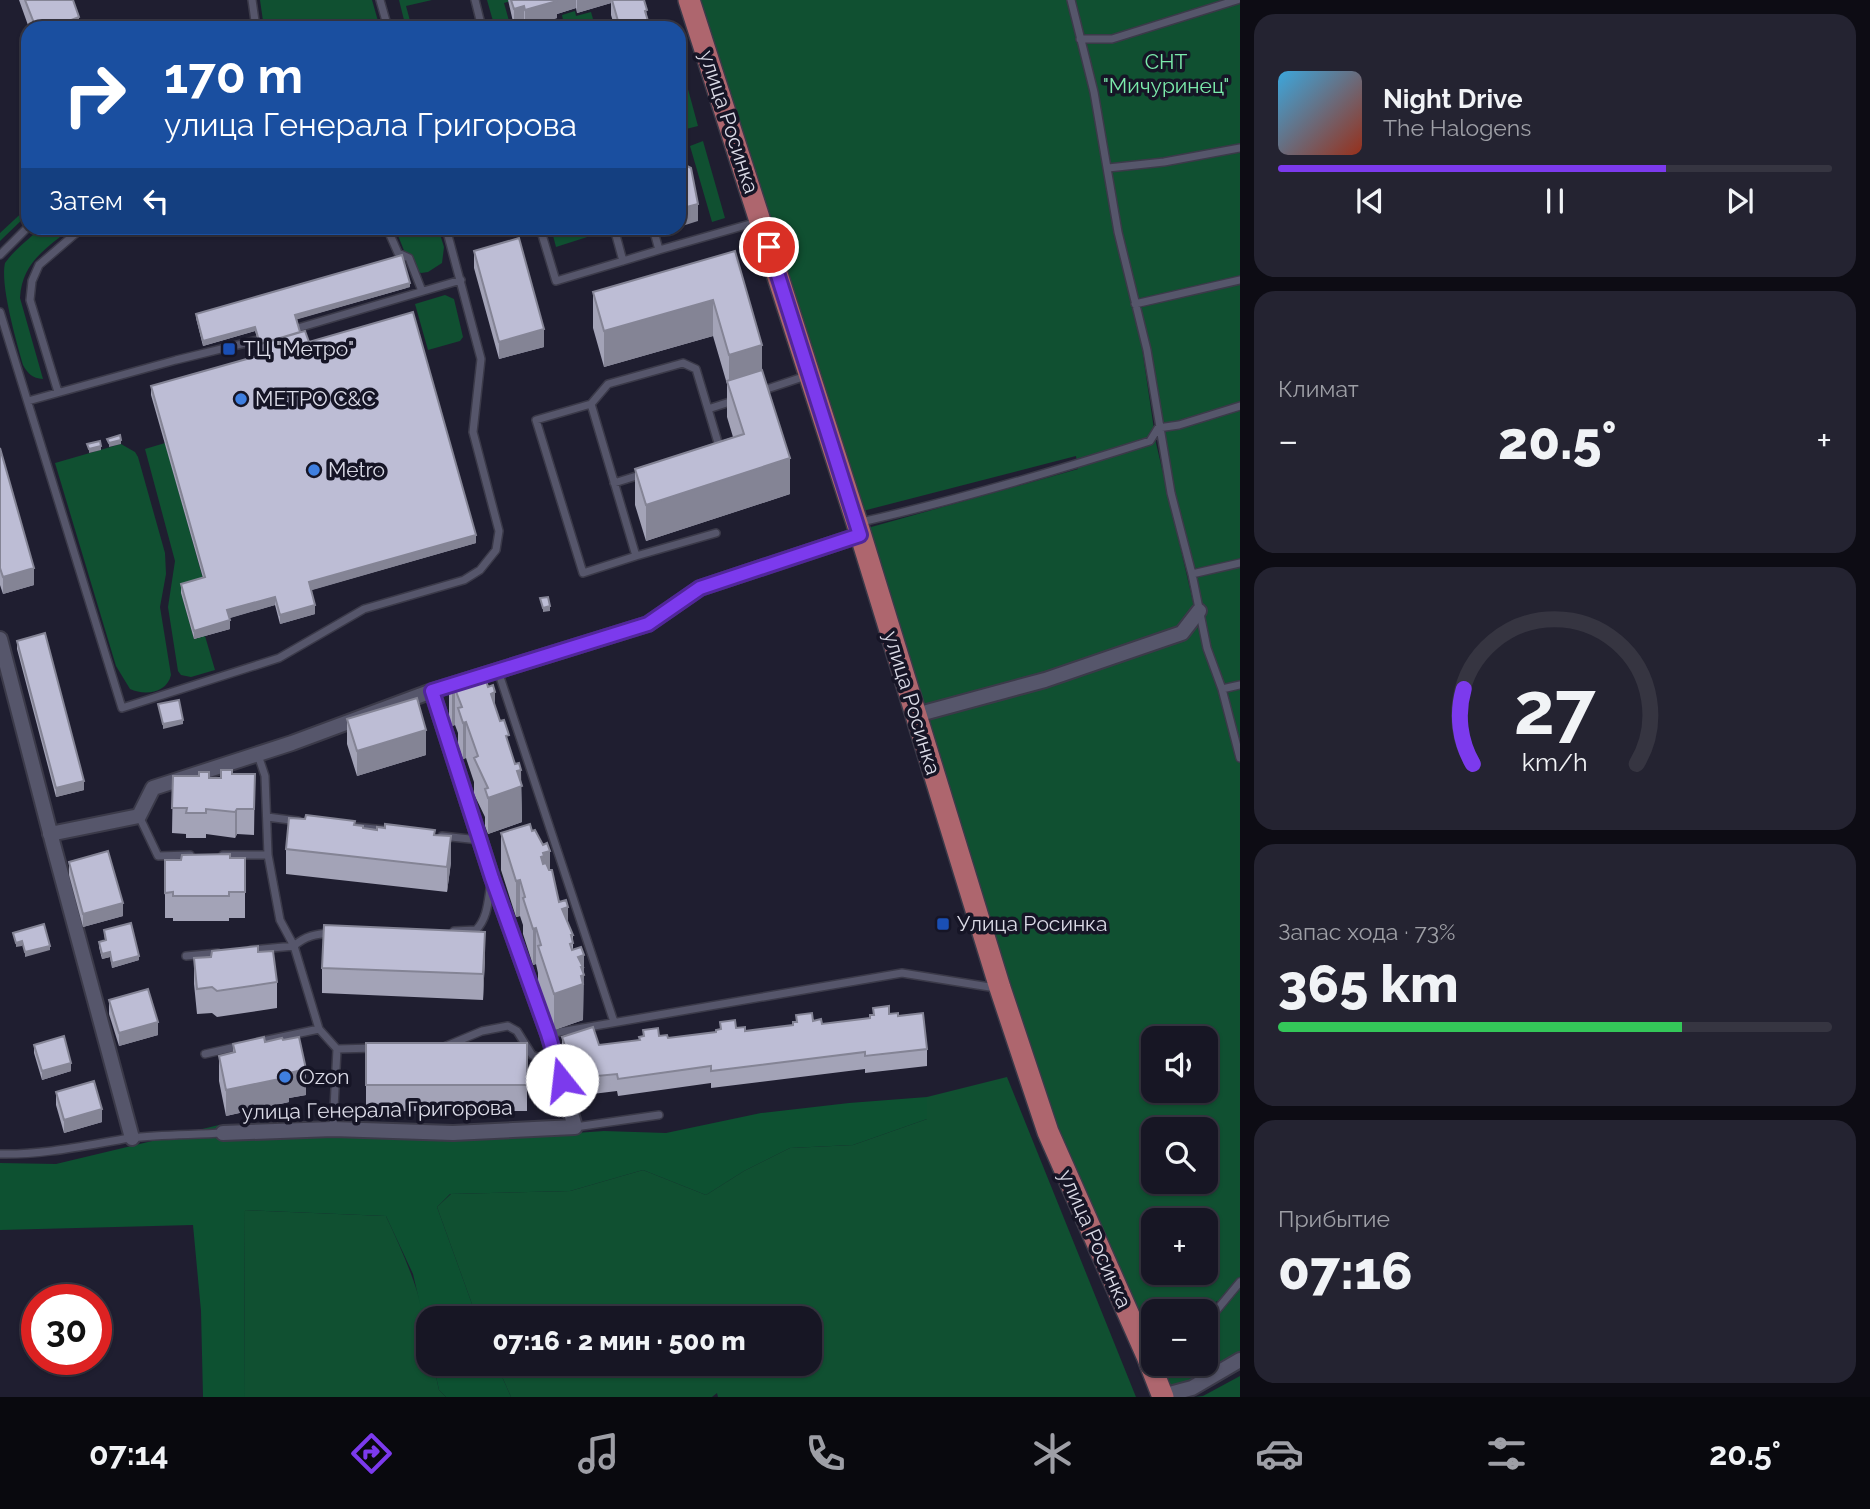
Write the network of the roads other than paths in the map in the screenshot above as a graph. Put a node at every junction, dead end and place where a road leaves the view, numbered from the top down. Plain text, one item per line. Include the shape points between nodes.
1 (253, 0) edge
2 (380, 0) edge
3 (475, 0) edge
4 (690, 0) edge
5 (1071, 0) edge
6 (1237, 0) edge
7 (255, 21) edge
8 (386, 21) edge
9 (480, 21) edge
10 (1080, 39) junction
11 (1240, 148) edge
12 (1108, 168) junction
13 (761, 221) junction
14 (21, 234) edge
15 (74, 235) edge
16 (390, 235) edge
17 (448, 235) edge
18 (542, 235) edge
19 (616, 235) edge
20 (655, 235) edge
21 (659, 250) junction
22 (0, 255) edge
23 (623, 261) junction
24 (461, 280) junction
25 (1240, 280) edge
26 (422, 291) junction
27 (1135, 304) junction
28 (0, 312) edge
29 (298, 328) edge
30 (258, 340) edge
31 (810, 375) junction
32 (58, 392) junction
33 (27, 401) junction
34 (591, 404) junction
35 (1240, 406) edge
36 (708, 409) junction
37 (1158, 428) junction
38 (713, 453) edge
39 (651, 472) edge
40 (614, 483) junction
41 (859, 529) junction
42 (716, 533) dead end
43 (636, 556) junction
44 (1240, 563) edge
45 (1192, 574) junction
46 (1199, 611) junction
47 (0, 639) edge
48 (498, 671) junction
49 (1240, 685) edge
50 (1223, 689) junction
51 (432, 691) junction
52 (916, 715) junction
53 (257, 754) junction
54 (1240, 758) edge
55 (139, 816) junction
56 (267, 817) junction
57 (307, 821) edge
58 (347, 826) edge
59 (400, 831) edge
60 (50, 834) junction
61 (426, 834) edge
62 (480, 840) junction
63 (199, 855) edge
64 (213, 855) edge
65 (268, 855) junction
66 (492, 878) junction
67 (449, 931) edge
68 (343, 933) edge
69 (294, 946) junction
70 (240, 951) edge
71 (226, 952) edge
72 (186, 956) dead end
73 (1000, 988) junction
74 (614, 1022) junction
75 (319, 1029) junction
76 (548, 1034) junction
77 (434, 1047) edge
78 (379, 1048) edge
79 (337, 1049) junction
80 (205, 1054) dead end
81 (555, 1056) junction
82 (659, 1115) dead end
83 (575, 1127) junction
84 (333, 1129) junction
85 (223, 1133) joint
86 (132, 1138) junction
87 (0, 1154) edge
88 (1240, 1282) edge
89 (1218, 1309) edge
90 (1141, 1336) edge
91 (1240, 1360) edge
92 (1156, 1376) edge
93 (1162, 1396) edge

1 - 7 lane
2 - 8 lane
3 - 9 lane
4 - 13 main road, улица Росинка
5 - 10 lane
6 - 10 lane via 1112,39
10 - 12 lane
11 - 12 lane
12 - 27 lane
13 - 21 lane
13 - 31 main road, улица Росинка
14 - 22 lane
15 - 32 lane via 39,265 30,300
16 - 26 lane via 398,253 409,258
17 - 24 lane
18 - 23 lane via 556,281
19 - 23 lane
20 - 21 lane
21 - 23 lane
24 - 26 lane
24 - 33 lane via 481,359 473,432 499,531 496,550 480,570 464,580 364,609 279,658 122,708
25 - 27 lane
26 - 29 lane
27 - 37 lane via 1147,349
28 - 33 lane
30 - 32 lane
31 - 36 lane
31 - 41 main road, улица Росинка
32 - 33 lane
34 - 36 lane via 608,384 684,363 696,369
34 - 40 lane
34 - 43 lane via 536,420 583,573
35 - 37 lane
36 - 38 lane via 719,446
37 - 41 lane via 1150,441
37 - 45 lane
39 - 40 lane
40 - 43 lane
41 - 48 street via 700,588 648,624
41 - 52 main road, улица Росинка
42 - 43 lane
44 - 45 lane
45 - 46 lane
46 - 50 lane
46 - 52 street via 1182,633 1045,680
47 - 60 street
48 - 51 street
48 - 74 lane
49 - 50 lane
50 - 54 lane
51 - 53 street
51 - 62 street
52 - 73 main road, улица Росинка
53 - 55 street via 152,788
53 - 56 lane via 265,776
55 - 60 street
55 - 63 lane via 158,856
56 - 57 lane
56 - 65 lane
58 - 59 lane
60 - 86 street
61 - 62 lane
62 - 66 street
64 - 65 lane
65 - 69 lane via 279,920
66 - 67 lane via 481,925 475,930
66 - 76 street
68 - 69 lane via 316,934
69 - 70 lane
69 - 75 lane
71 - 72 lane
73 - 74 lane via 902,972
73 - 90 main road, улица Росинка via 1048,1132
74 - 76 lane
75 - 79 lane
75 - 80 lane
76 - 81 street
77 - 81 lane via 508,1026 517,1031 532,1055
78 - 79 lane
79 - 84 lane
81 - 83 street
82 - 83 lane
83 - 84 street, улица Генерала Григорова via 453,1133
84 - 85 street, улица Генерала Григорова
85 - 86 lane
86 - 87 lane
88 - 89 lane
91 - 93 street via 1192,1388
92 - 93 main road, улица Росинка

